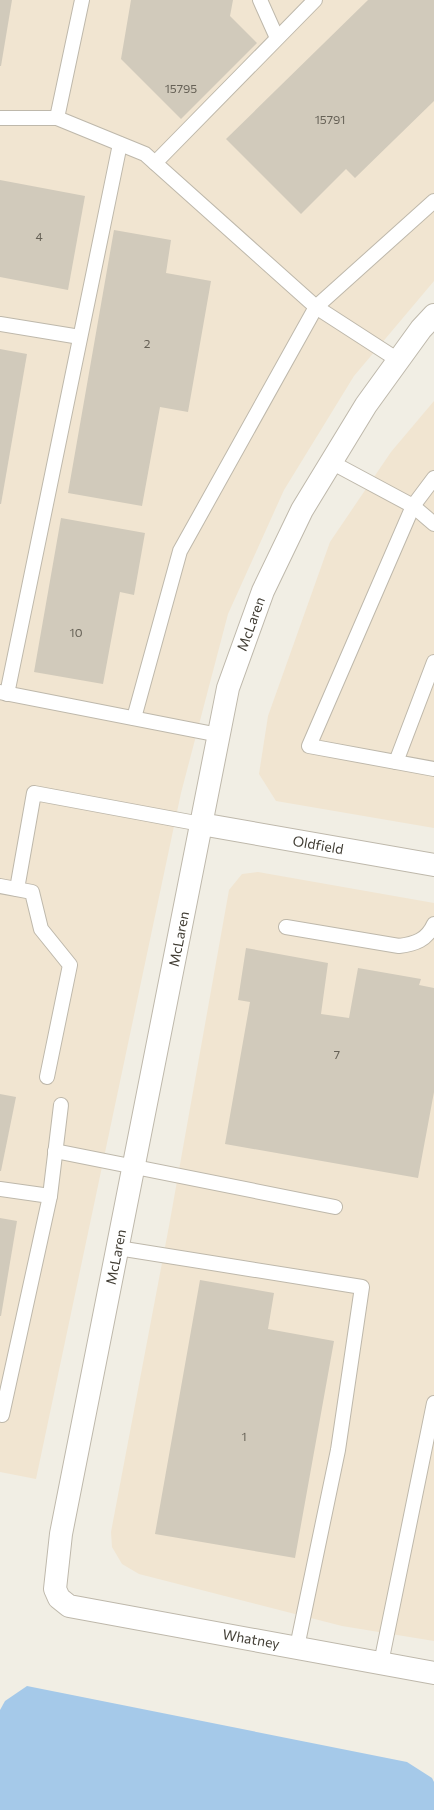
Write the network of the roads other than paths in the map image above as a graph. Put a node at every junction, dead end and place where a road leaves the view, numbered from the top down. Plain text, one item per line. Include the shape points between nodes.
1 (82, 0) edge
2 (260, 0) edge
3 (315, 0) edge
4 (277, 38) junction
5 (0, 118) edge
6 (57, 118) junction
7 (120, 144) junction
8 (155, 163) junction
9 (434, 201) edge
10 (316, 307) junction
11 (434, 315) edge
12 (0, 324) edge
13 (80, 337) junction
14 (398, 360) junction
15 (331, 462) junction
16 (434, 478) edge
17 (413, 506) junction
18 (434, 524) edge
19 (434, 662) edge
20 (4, 693) edge
21 (134, 718) junction
22 (219, 735) junction
23 (396, 762) junction
24 (434, 769) edge
25 (201, 824) junction
26 (434, 865) edge
27 (0, 886) edge
28 (17, 889) junction
29 (434, 924) edge
30 (286, 927) dead end
31 (47, 1077) dead end
32 (61, 1105) dead end
33 (55, 1151) junction
34 (134, 1167) junction
35 (0, 1189) edge
36 (50, 1196) junction
37 (335, 1207) dead end
38 (118, 1248) junction
39 (434, 1403) edge
40 (0, 1414) edge
41 (69, 1606) joint
42 (297, 1647) junction
43 (381, 1664) junction
44 (434, 1673) edge

1 - 6 lane
2 - 4 lane
3 - 4 lane
4 - 8 lane
5 - 6 lane
6 - 7 lane
7 - 8 lane via 145,154
7 - 13 lane
8 - 10 lane
9 - 10 lane
10 - 14 lane
10 - 21 lane via 180,551
11 - 14 street, McLaren
12 - 13 lane
13 - 20 lane
14 - 15 street, McLaren via 366,405
15 - 17 lane
15 - 22 street, McLaren via 302,510 263,590 228,688
16 - 17 lane
17 - 18 lane
17 - 23 lane via 309,746
19 - 23 lane
20 - 21 lane
21 - 22 lane
22 - 25 street, McLaren
23 - 24 lane
25 - 26 street, Oldfield
25 - 28 lane via 34,793
25 - 34 street, McLaren
27 - 28 lane
28 - 31 lane via 32,892 41,929 70,965
29 - 30 lane via 423,939 412,945 399,946
32 - 33 lane
33 - 34 lane
33 - 36 lane
34 - 37 lane
34 - 38 street, McLaren
35 - 36 lane
36 - 40 lane via 4,1407
38 - 41 street, McLaren via 61,1534 55,1589
38 - 42 lane via 362,1287 338,1450
39 - 43 lane
41 - 42 street, Whatney
42 - 43 street, Whatney
43 - 44 street, Whatney

